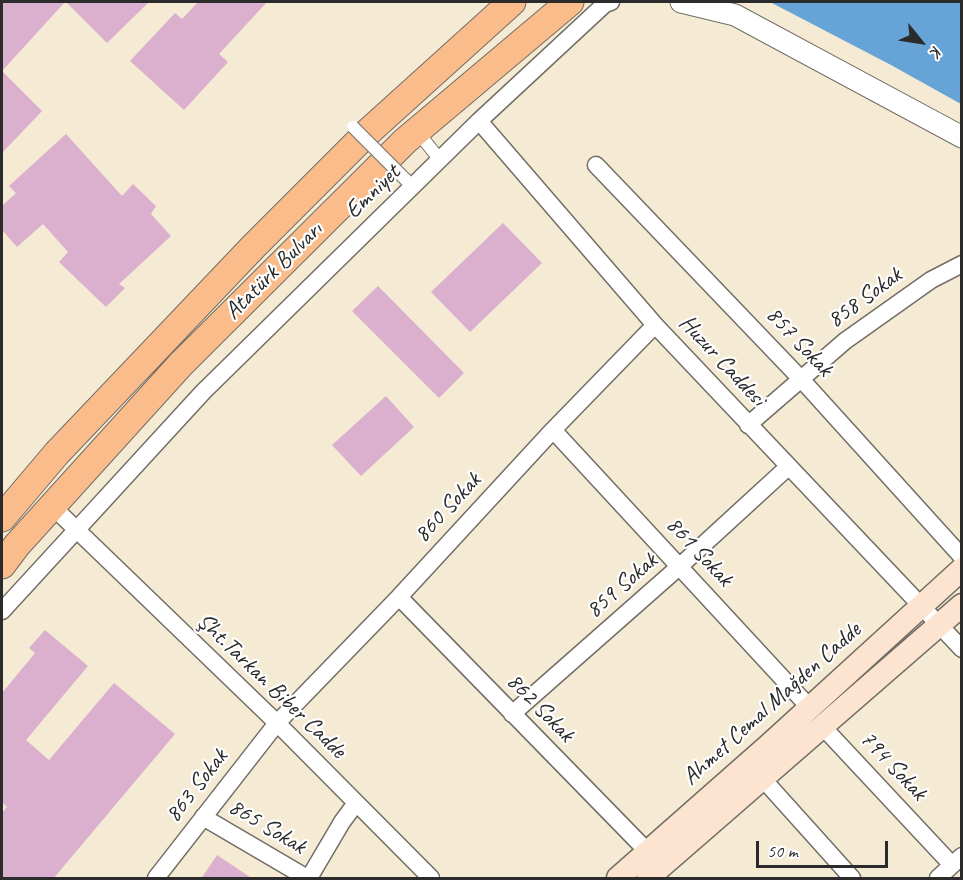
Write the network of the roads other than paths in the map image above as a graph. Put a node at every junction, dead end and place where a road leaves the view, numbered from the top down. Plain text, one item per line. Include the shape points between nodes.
1 (512, 2) edge
2 (570, 2) edge
3 (611, 2) edge
4 (681, 2) edge
5 (493, 12) edge
6 (479, 121) junction
7 (353, 127) dead end
8 (417, 131) junction
9 (962, 137) edge
10 (440, 160) junction
11 (596, 165) dead end
12 (406, 180) dead end
13 (962, 264) edge
14 (656, 325) junction
15 (801, 380) junction
16 (748, 425) junction
17 (553, 430) junction
18 (788, 467) junction
19 (52, 506) junction
20 (2, 518) edge
21 (76, 529) junction
22 (962, 557) edge
23 (2, 565) edge
24 (680, 566) junction
25 (962, 569) edge
26 (399, 597) junction
27 (962, 605) edge
28 (920, 606) junction
29 (2, 611) edge
30 (938, 626) junction
31 (962, 649) edge
32 (810, 708) junction
33 (512, 714) junction
34 (276, 723) junction
35 (823, 727) junction
36 (763, 779) junction
37 (356, 803) junction
38 (203, 817) junction
39 (648, 852) junction
40 (957, 861) edge
41 (156, 879) edge
42 (308, 879) edge
43 (431, 879) edge
44 (618, 879) edge
45 (648, 879) edge
46 (852, 879) edge
47 (938, 879) edge

1 - 5 highway, Atatürk Bulvarı
2 - 8 highway, Atatürk Bulvarı
3 - 6 street, Emniyet
4 - 9 street via 735,15
5 - 20 highway, Atatürk Bulvarı via 367,133 337,152 254,246 57,453
6 - 10 street, Emniyet
6 - 14 street, Huzur Caddesi
7 - 12 street, bridge
8 - 10 street
8 - 19 highway, Atatürk Bulvarı via 181,364
10 - 21 street, Emniyet via 203,392
11 - 15 street, 857 Sokak
13 - 15 street, 858 Sokak via 931,280 845,341
14 - 16 street, Huzur Caddesi
14 - 17 street, 860 Sokak
15 - 16 street, 858 Sokak
15 - 22 street, 857 Sokak
16 - 18 street, Huzur Caddesi
17 - 24 street, 861 Sokak
17 - 26 street, 860 Sokak
18 - 24 street, 859 Sokak
18 - 28 street, Huzur Caddesi
19 - 21 street, Şht.Tarkan Biber Cadde
19 - 23 highway, Atatürk Bulvarı
21 - 29 street, Emniyet
21 - 34 street, Şht.Tarkan Biber Cadde
24 - 32 street, 861 Sokak
24 - 33 street, 859 Sokak
25 - 28 main road, Ahmet Cemal Mağden Cadde
26 - 33 street, 862 Sokak
26 - 34 street, 860 Sokak
27 - 30 main road, Ahmet Cemal Mağden Cadde
28 - 30 street, Huzur Caddesi
28 - 32 main road, Ahmet Cemal Mağden Cadde
30 - 31 street, Huzur Caddesi
30 - 35 main road, Ahmet Cemal Mağden Cadde
32 - 39 main road, Ahmet Cemal Mağden Cadde
33 - 39 street, 862 Sokak
34 - 37 street, Şht.Tarkan Biber Cadde
34 - 38 street, 863 Sokak
35 - 36 main road, Ahmet Cemal Mağden Cadde
35 - 40 street, 794 Sokak
36 - 45 main road, Ahmet Cemal Mağden Cadde
36 - 46 street
37 - 42 street
37 - 43 street, Şht.Tarkan Biber Cadde
38 - 41 street, 863 Sokak
38 - 42 street, 865 Sokak
39 - 44 main road, Ahmet Cemal Mağden Cadde
40 - 47 street

